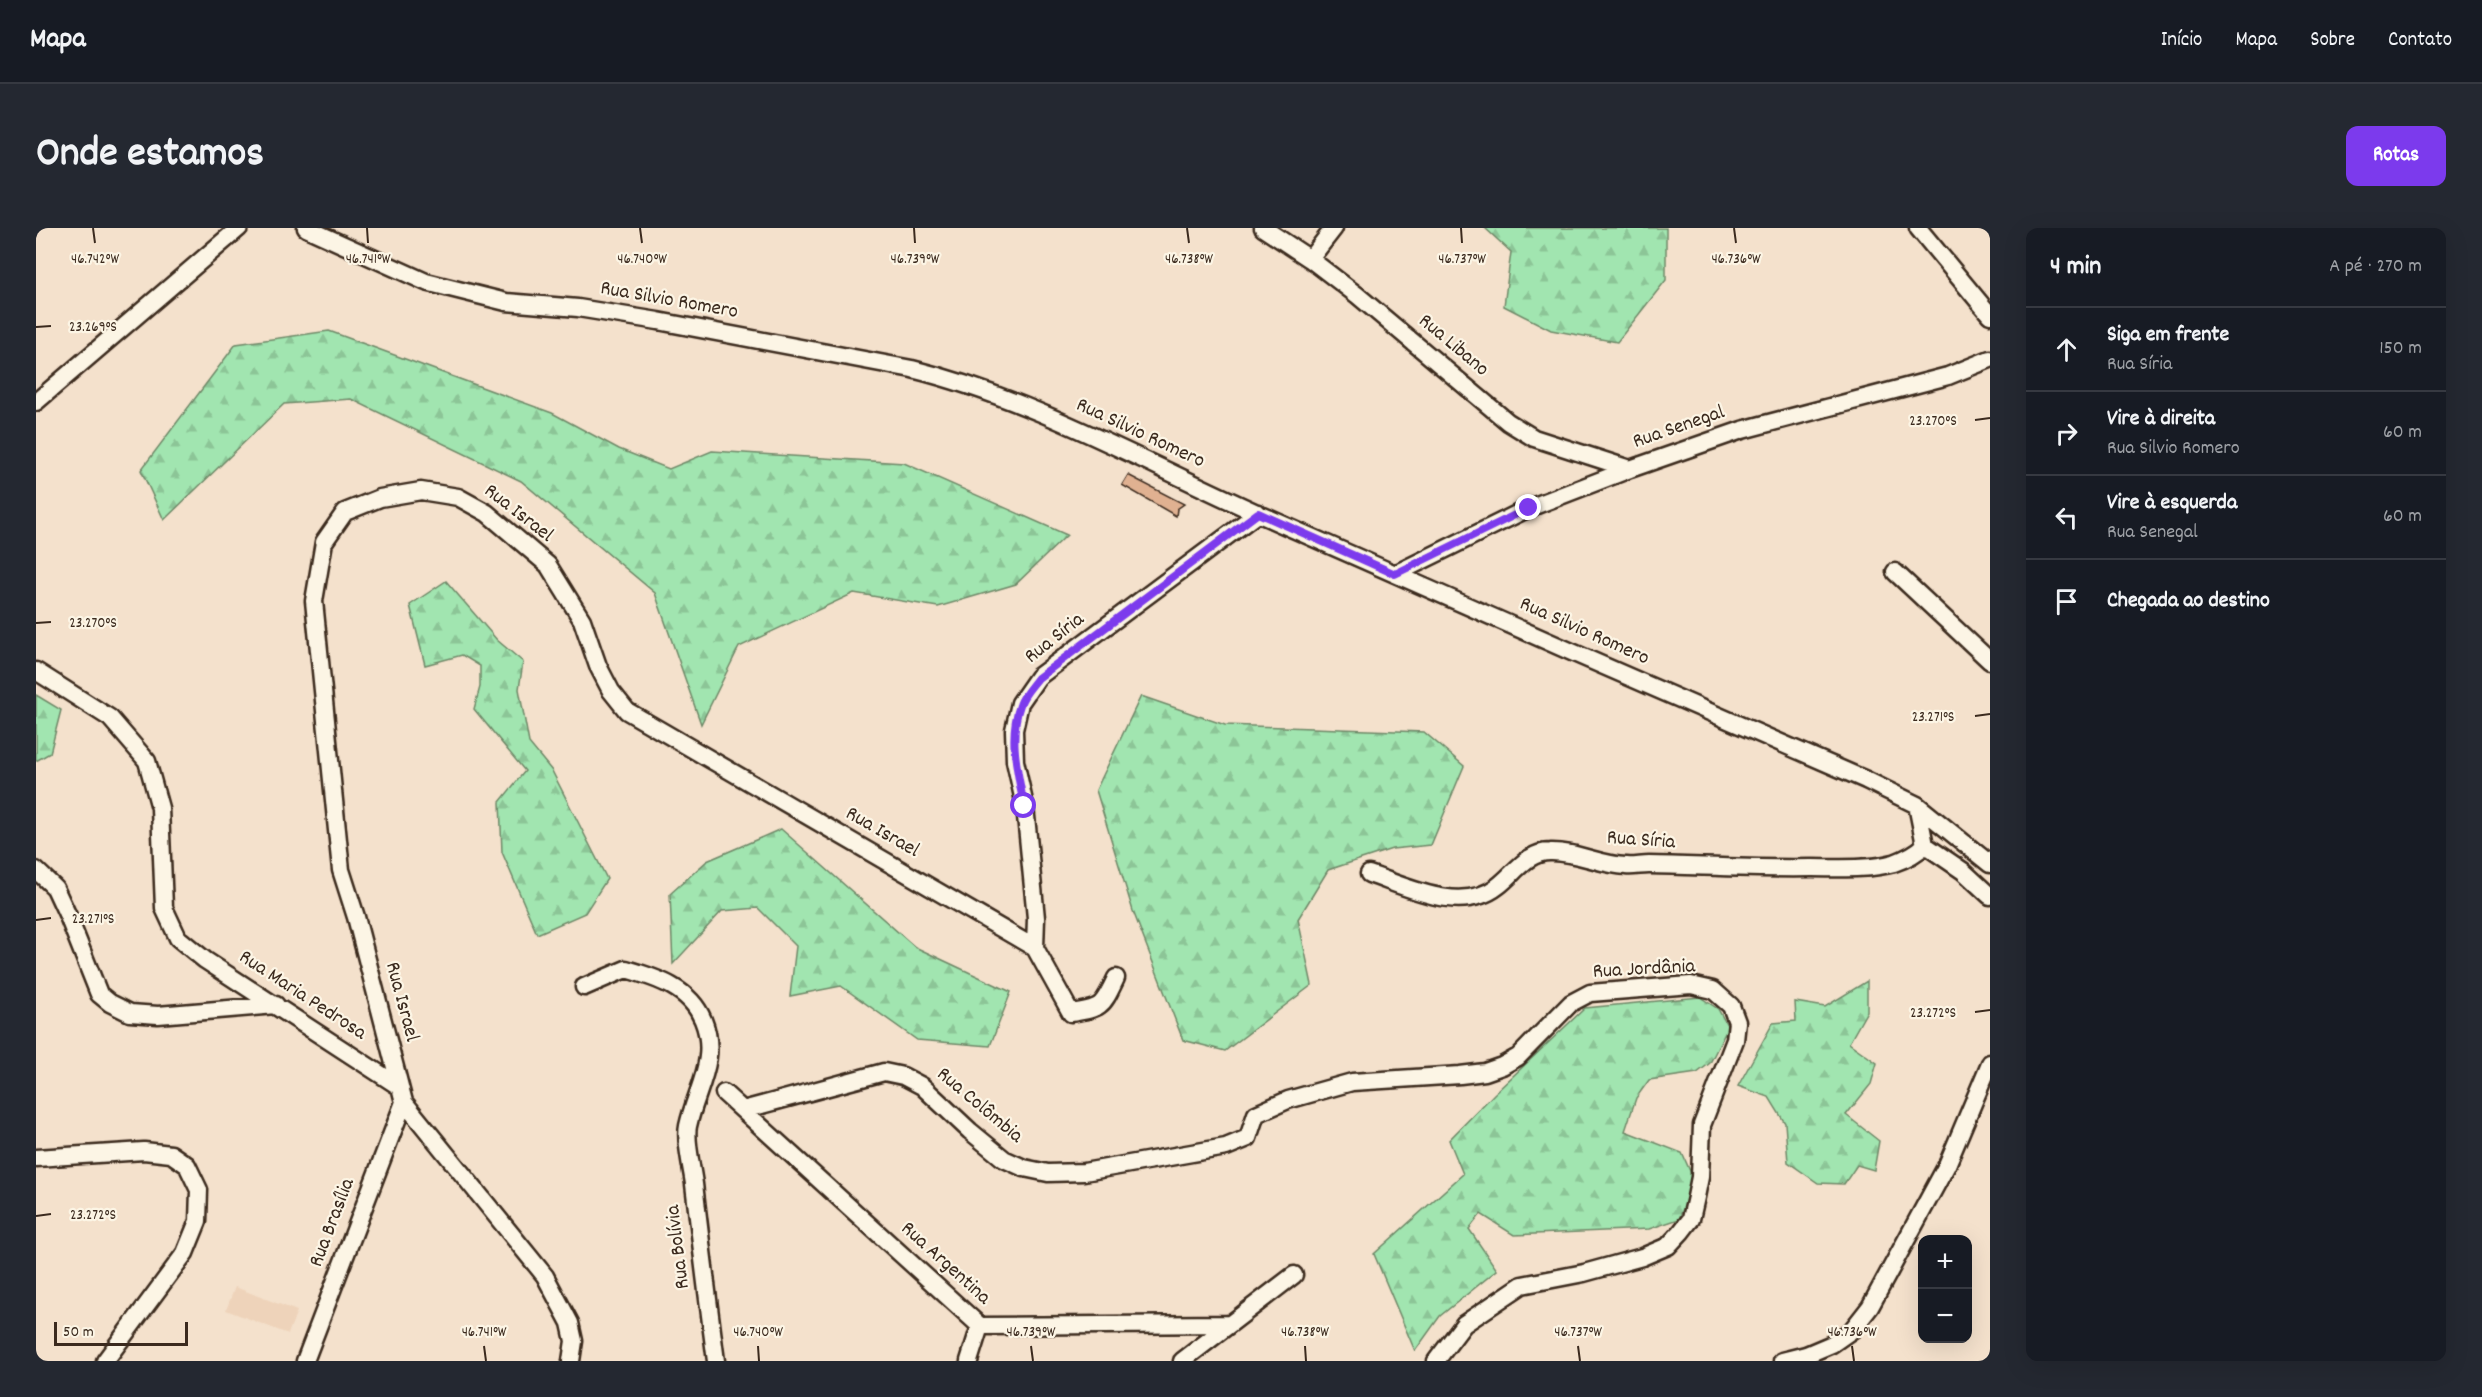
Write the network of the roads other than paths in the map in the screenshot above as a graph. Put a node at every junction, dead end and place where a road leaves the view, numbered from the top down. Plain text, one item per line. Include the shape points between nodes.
1 (239, 228) edge
2 (306, 228) edge
3 (1263, 228) edge
4 (1334, 228) edge
5 (1918, 228) edge
6 (1310, 259) junction
7 (1990, 315) edge
8 (1990, 359) edge
9 (36, 402) edge
10 (1630, 469) junction
11 (1258, 513) junction
12 (1895, 572) dead end
13 (1395, 574) junction
14 (1990, 661) edge
15 (36, 671) edge
16 (1917, 805) junction
17 (1925, 845) junction
18 (1990, 864) edge
19 (36, 870) edge
20 (1369, 874) dead end
21 (1990, 896) edge
22 (1035, 948) junction
23 (1116, 978) dead end
24 (584, 987) dead end
25 (276, 1005) junction
26 (1990, 1064) edge
27 (724, 1092) dead end
28 (402, 1095) junction
29 (743, 1110) junction
30 (1226, 1147) joint
31 (36, 1158) edge
32 (1294, 1275) dead end
33 (1228, 1324) junction
34 (980, 1326) junction
35 (105, 1361) edge
36 (305, 1361) edge
37 (571, 1361) edge
38 (716, 1361) edge
39 (969, 1361) edge
40 (1182, 1361) edge
41 (1436, 1361) edge
42 (1782, 1361) edge

1 - 9 street
2 - 11 street, Rua Silvio Romero via 426,282 506,302 578,308 718,331 943,376 1028,408
3 - 6 street, Rua Libano
4 - 6 street
5 - 7 street
6 - 10 street, Rua Libano via 1508,422 1534,438
8 - 10 street, Rua Senegal via 1948,376 1742,430
10 - 13 street, Rua Senegal via 1529,508
11 - 13 street, Rua Silvio Romero
11 - 22 street, Rua Síria via 1038,678 1020,703 1014,730 1015,761 1029,851
12 - 14 street
13 - 16 street, Rua Silvio Romero
15 - 25 street, Rua Maria Pedrosa via 110,718 147,761 160,808 164,908 178,939
16 - 17 street
16 - 18 street, Rua Silvio Romero
17 - 20 street, Rua Síria via 1892,863 1755,869 1625,866 1549,851 1524,861 1489,892 1462,900
17 - 21 street via 1963,871
19 - 25 street via 55,888 99,993 110,1003 130,1012 158,1016
22 - 23 street via 1071,1013 1096,1010 1106,1000
22 - 28 street, Rua Israel via 627,711 611,691 582,620 548,565 487,513 458,497 421,491 380,498 345,512 324,542 314,601 341,870
24 - 38 street, Rua Bolívia via 626,969 670,984 689,998 702,1018 709,1054 687,1127
25 - 28 street, Rua Maria Pedrosa
26 - 42 street via 1947,1165 1870,1307 1852,1330 1832,1344
27 - 29 street, Rua Argentina
28 - 36 street, Rua Brasília
28 - 37 street, Rua Maria Pedrosa via 545,1276 570,1323 574,1341
29 - 30 street, Rua Colômbia via 884,1071 922,1086 1004,1159 1024,1168 1048,1173 1084,1172
29 - 34 street, Rua Argentina
30 - 41 street, Rua Jordânia via 1248,1137 1256,1114 1288,1100 1352,1082 1460,1075 1502,1066 1518,1057 1570,1003 1590,993 1691,985 1713,990 1725,999 1737,1022 1735,1040 1702,1125 1700,1177 1691,1219 1681,1232 1668,1245 1642,1257 1522,1286 1464,1324
31 - 35 street via 144,1151 171,1154 187,1165 199,1190 198,1221 185,1253
32 - 33 street
33 - 34 street, Rua Argentina
33 - 40 street
34 - 39 street

